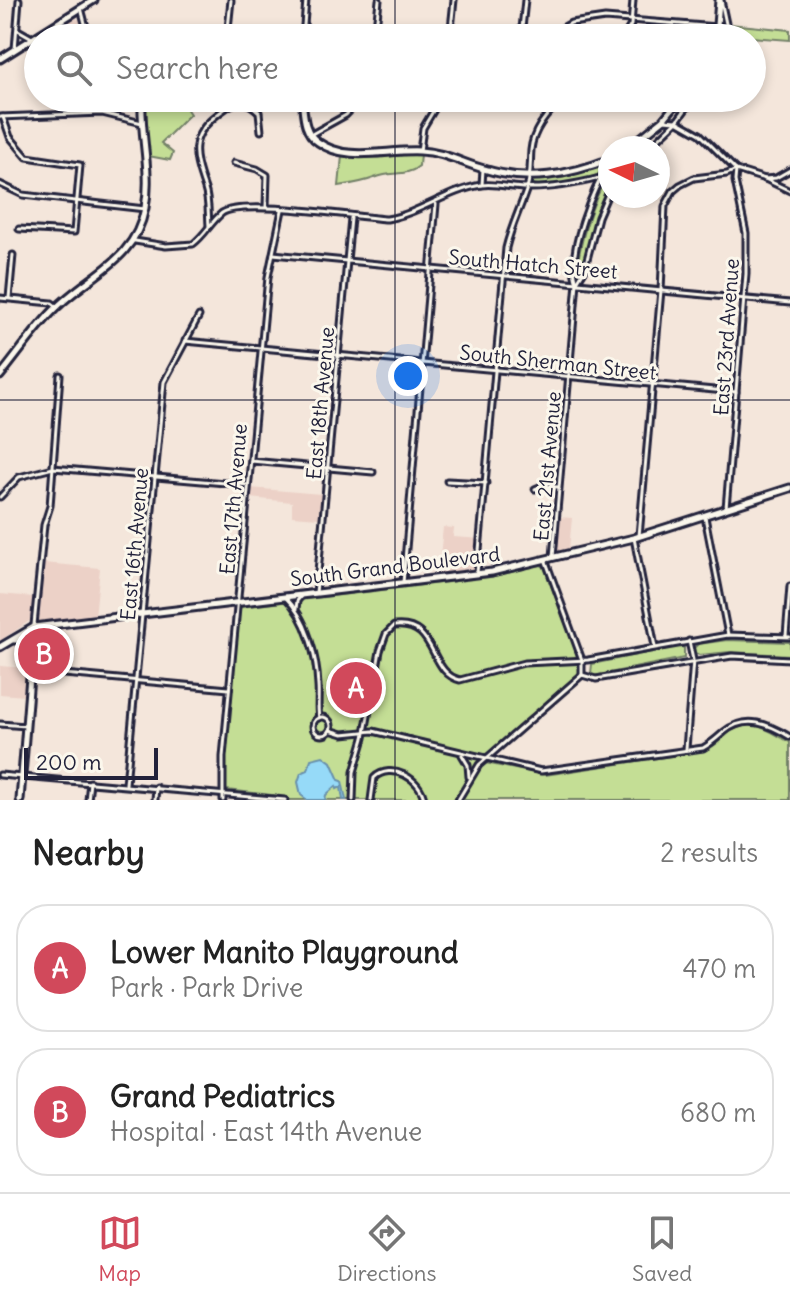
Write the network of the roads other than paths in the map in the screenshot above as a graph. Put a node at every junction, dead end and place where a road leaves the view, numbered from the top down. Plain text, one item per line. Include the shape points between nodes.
1 (19, 0) edge
2 (231, 0) edge
3 (306, 0) edge
4 (379, 0) edge
5 (454, 0) edge
6 (525, 0) edge
7 (633, 0) edge
8 (720, 0) edge
9 (91, 1) edge
10 (81, 8) junction
11 (632, 20) junction
12 (55, 24) edge
13 (85, 24) edge
14 (228, 24) edge
15 (304, 24) edge
16 (376, 24) edge
17 (451, 24) edge
18 (522, 24) edge
19 (572, 24) edge
20 (630, 24) edge
21 (682, 24) edge
22 (719, 24) edge
23 (726, 24) edge
24 (17, 27) junction
25 (24, 35) edge
26 (24, 43) edge
27 (15, 49) junction
28 (0, 59) edge
29 (142, 112) edge
30 (222, 112) edge
31 (259, 112) edge
32 (303, 112) edge
33 (349, 112) edge
34 (433, 112) edge
35 (550, 112) edge
36 (670, 112) edge
37 (684, 112) edge
38 (85, 113) joint
39 (2, 117) edge
40 (663, 120) junction
41 (677, 121) junction
42 (142, 123) junction
43 (261, 131) dead end
44 (310, 135) junction
45 (643, 136) edge
46 (661, 136) edge
47 (420, 151) junction
48 (234, 163) dead end
49 (598, 165) edge
50 (483, 169) junction
51 (736, 170) junction
52 (790, 170) edge
53 (529, 177) junction
54 (598, 178) edge
55 (765, 179) junction
56 (598, 183) edge
57 (0, 184) edge
58 (482, 185) junction
59 (527, 188) junction
60 (790, 191) edge
61 (78, 200) junction
62 (436, 203) junction
63 (266, 207) junction
64 (602, 208) edge
65 (145, 209) junction
66 (282, 210) junction
67 (351, 217) junction
68 (209, 226) junction
69 (19, 229) dead end
70 (135, 241) junction
71 (273, 254) junction
72 (13, 255) dead end
73 (347, 262) junction
74 (431, 269) junction
75 (504, 275) junction
76 (577, 282) junction
77 (661, 290) junction
78 (0, 298) edge
79 (9, 298) junction
80 (745, 298) junction
81 (790, 303) edge
82 (57, 307) junction
83 (199, 316) dead end
84 (185, 341) junction
85 (261, 348) junction
86 (338, 355) junction
87 (421, 362) junction
88 (495, 369) junction
89 (60, 375) dead end
90 (0, 376) edge
91 (569, 376) junction
92 (652, 385) junction
93 (736, 392) junction
94 (251, 461) junction
95 (53, 468) junction
96 (328, 468) junction
97 (373, 472) dead end
98 (154, 477) junction
99 (447, 481) dead end
100 (486, 483) junction
101 (248, 485) junction
102 (560, 488) junction
103 (790, 488) edge
104 (535, 489) dead end
105 (0, 497) edge
106 (726, 508) junction
107 (705, 515) junction
108 (637, 537) junction
109 (553, 557) junction
110 (545, 559) junction
111 (477, 574) junction
112 (403, 583) junction
113 (790, 586) edge
114 (316, 593) junction
115 (303, 594) junction
116 (284, 596) junction
117 (237, 602) junction
118 (297, 613) junction
119 (142, 614) junction
120 (34, 627) junction
121 (728, 635) junction
122 (788, 637) edge
123 (689, 640) junction
124 (9, 641) junction
125 (0, 647) edge
126 (655, 647) junction
127 (32, 648) junction
128 (790, 659) edge
129 (582, 660) junction
130 (693, 660) junction
131 (31, 671) junction
132 (582, 675) junction
133 (135, 680) junction
134 (229, 689) junction
135 (319, 718) junction
136 (0, 724) edge
137 (26, 726) junction
138 (330, 730) junction
139 (365, 730) junction
140 (790, 737) edge
141 (686, 749) junction
142 (459, 752) junction
143 (487, 759) junction
144 (0, 775) edge
145 (22, 776) junction
146 (468, 781) junction
147 (90, 782) junction
148 (126, 784) junction
149 (156, 787) junction
150 (223, 793) junction
151 (20, 800) edge
152 (88, 800) edge
153 (155, 800) edge
154 (223, 800) edge
155 (285, 800) edge
156 (353, 800) edge
157 (371, 800) edge
158 (424, 800) edge
159 (458, 800) edge

1 - 24 street
2 - 14 street
3 - 15 street
4 - 16 street
5 - 17 street
6 - 18 street
7 - 11 street
8 - 22 street
8 - 23 street
9 - 10 street
10 - 12 street
10 - 13 street
11 - 19 street
11 - 20 street
11 - 21 street
24 - 25 street
24 - 27 street
26 - 27 street
27 - 28 street
29 - 42 street
30 - 68 street via 200,135 195,162
31 - 43 street
32 - 44 street
33 - 44 street
34 - 47 street via 423,128
35 - 53 street via 531,148
36 - 40 street
37 - 41 street
38 - 39 street
38 - 42 street
39 - 61 street via 27,157 80,165
40 - 41 street
40 - 45 street
41 - 46 street
41 - 51 street via 711,143
42 - 65 street
44 - 47 street via 337,151
47 - 50 street
48 - 63 street via 267,175
49 - 53 street
50 - 53 street
50 - 58 street
51 - 55 street
51 - 77 street via 694,178 668,199
51 - 80 street, East 23rd Avenue via 746,233
52 - 55 street
53 - 59 street
54 - 59 street
55 - 60 street
56 - 76 street via 576,255
57 - 61 street via 23,195
58 - 59 street
58 - 62 street
59 - 75 street via 509,234
61 - 65 street
61 - 69 street via 74,232
62 - 67 street via 387,219
62 - 74 street
63 - 66 street
63 - 68 street via 234,207
64 - 76 street
65 - 70 street
66 - 67 street
66 - 71 street, East 17th Avenue
67 - 73 street, East 18th Avenue
68 - 70 street via 202,237 184,246
70 - 82 street
71 - 73 street, South Hatch Street
71 - 85 street, East 17th Avenue
72 - 79 street
73 - 74 street, South Hatch Street
73 - 86 street, East 18th Avenue
74 - 75 street, South Hatch Street
74 - 87 street
75 - 76 street, South Hatch Street
75 - 88 street
76 - 77 street, South Hatch Street
76 - 91 street, East 21st Avenue
77 - 80 street, South Hatch Street
77 - 92 street
78 - 79 street
79 - 82 street
80 - 81 street, South Hatch Street
80 - 93 street, East 23rd Avenue
82 - 90 street
83 - 84 street, East 16th Avenue
84 - 85 street, South Sherman Street
84 - 98 street, East 16th Avenue via 164,382
85 - 86 street, South Sherman Street
85 - 94 street, East 17th Avenue
86 - 87 street, South Sherman Street
86 - 96 street, East 18th Avenue
87 - 88 street, South Sherman Street
87 - 112 street
88 - 91 street, South Sherman Street
88 - 100 street
89 - 95 street
91 - 92 street, South Sherman Street
91 - 102 street, East 21st Avenue
92 - 93 street, South Sherman Street
92 - 108 street
93 - 106 street, East 23rd Avenue
94 - 96 street
94 - 101 street, East 17th Avenue
95 - 98 street
95 - 105 street via 19,477
95 - 120 street
96 - 97 street
96 - 114 street, East 18th Avenue
98 - 101 street
98 - 119 street, East 16th Avenue
99 - 100 street
100 - 111 street
101 - 117 street, East 17th Avenue
102 - 104 street
102 - 109 street, East 21st Avenue
103 - 106 street, South Grand Boulevard
106 - 107 street, South Grand Boulevard
107 - 108 street, South Grand Boulevard
107 - 121 street
108 - 109 street, South Grand Boulevard
108 - 126 street
109 - 110 street, South Grand Boulevard
110 - 111 street, South Grand Boulevard
110 - 129 street
111 - 112 street, South Grand Boulevard
112 - 114 street, South Grand Boulevard
113 - 122 street
114 - 115 street, South Grand Boulevard
115 - 116 street, South Grand Boulevard
115 - 118 street
116 - 117 street, South Grand Boulevard
116 - 118 street
117 - 119 street, South Grand Boulevard
117 - 134 street, East 17th Avenue
118 - 135 street via 315,659
119 - 120 street, South Grand Boulevard
119 - 133 street, East 16th Avenue
120 - 124 street, South Grand Boulevard
120 - 127 street
121 - 122 street
121 - 123 street
123 - 126 street
123 - 130 street
124 - 125 street, South Grand Boulevard
124 - 127 street via 22,640
126 - 129 street
127 - 131 street
128 - 130 street
129 - 132 street
129 - 139 street via 535,661 458,680 446,673 422,634 394,626 382,645
130 - 132 street via 596,679
130 - 141 street
131 - 133 street
131 - 137 street
132 - 143 street
133 - 134 street
133 - 148 street, East 16th Avenue
134 - 150 street, East 17th Avenue
135 - 138 street via 329,721
135 - 138 street via 315,732
136 - 137 street
137 - 145 street
138 - 139 street
139 - 142 street
139 - 156 street
140 - 141 street via 766,723 750,722 703,748
141 - 143 street via 541,771
142 - 143 street
142 - 146 street via 468,765
143 - 146 street
144 - 145 street
145 - 147 street
145 - 151 street
146 - 159 street
147 - 148 street
147 - 152 street
148 - 149 street
149 - 150 street
149 - 153 street
150 - 154 street, East 17th Avenue
150 - 155 street
157 - 158 street via 374,778 391,771 411,780

